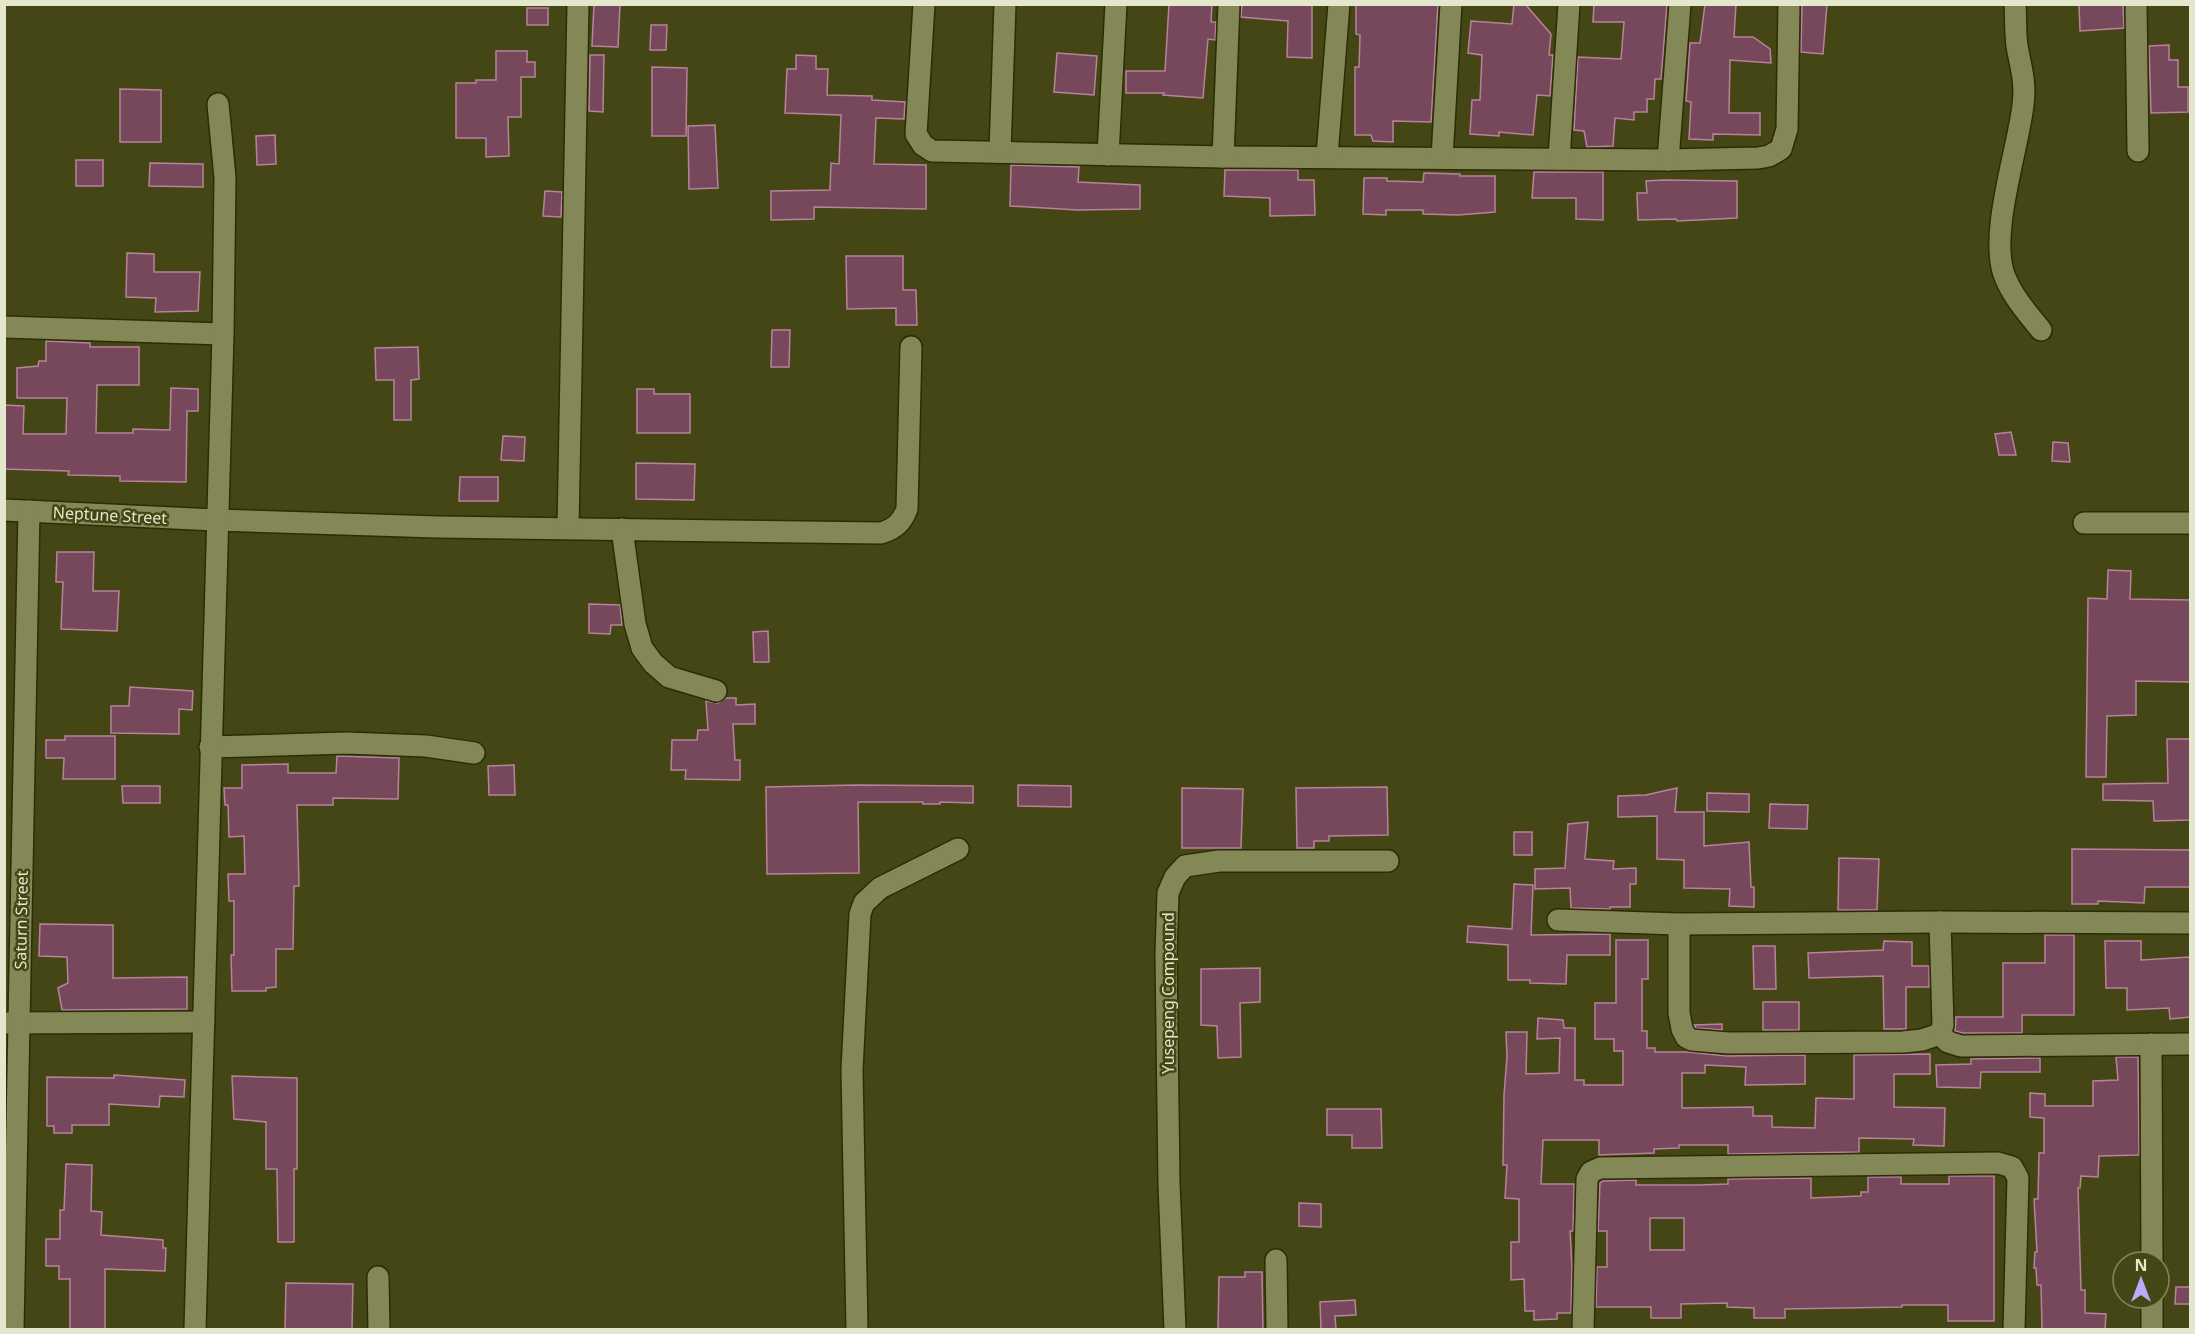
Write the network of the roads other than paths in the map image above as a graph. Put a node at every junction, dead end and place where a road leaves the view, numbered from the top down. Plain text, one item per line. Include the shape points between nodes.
1 (578, 4) edge
2 (924, 4) edge
3 (1005, 4) edge
4 (1116, 4) edge
5 (1229, 4) edge
6 (1339, 4) edge
7 (1451, 4) edge
8 (1569, 4) edge
9 (1680, 4) edge
10 (1789, 4) edge
11 (2015, 4) edge
12 (2136, 4) edge
13 (218, 104) dead end
14 (2138, 151) dead end
15 (1000, 152) junction
16 (1108, 155) junction
17 (1326, 156) junction
18 (1223, 157) junction
19 (1442, 158) junction
20 (1559, 159) junction
21 (1668, 160) junction
22 (4, 327) edge
23 (2041, 330) dead end
24 (223, 334) junction
25 (910, 347) dead end
26 (4, 510) edge
27 (29, 511) junction
28 (216, 520) junction
29 (2084, 523) dead end
30 (2190, 523) edge
31 (568, 528) junction
32 (622, 528) junction
33 (716, 691) dead end
34 (210, 747) junction
35 (474, 753) dead end
36 (958, 849) dead end
37 (1388, 861) dead end
38 (1558, 920) dead end
39 (1940, 922) junction
40 (2190, 923) edge
41 (1679, 924) junction
42 (204, 1022) junction
43 (12, 1023) edge
44 (1940, 1034) junction
45 (2151, 1044) junction
46 (2190, 1044) edge
47 (2152, 1250) edge
48 (1276, 1260) dead end
49 (378, 1277) dead end
50 (2152, 1310) edge
51 (13, 1329) edge
52 (195, 1329) edge
53 (379, 1329) edge
54 (857, 1329) edge
55 (1174, 1329) edge
56 (1277, 1329) edge
57 (1583, 1329) edge
58 (2014, 1329) edge
59 (2152, 1329) edge

1 - 31 street
2 - 15 street via 916,134 932,151
3 - 15 street
4 - 16 street
5 - 18 street
6 - 17 street
7 - 19 street
8 - 20 street
9 - 21 street
10 - 21 street via 1787,129 1781,149 1758,158
11 - 23 street via 2017,45 2025,83 2000,238 2001,260 2009,287
12 - 14 street
13 - 24 street via 225,177
15 - 16 street
16 - 18 street
17 - 18 street
17 - 19 street
19 - 20 street
20 - 21 street
22 - 24 street
24 - 28 street
25 - 32 street, Neptune Street via 907,508 904,518 891,530 881,533
26 - 27 street, Neptune Street
27 - 28 street, Neptune Street
27 - 43 street, Saturn Street
28 - 31 street, Neptune Street
28 - 34 street
29 - 30 street
31 - 32 street, Neptune Street
32 - 33 street via 642,648 669,677
34 - 35 street via 346,743 426,746
34 - 42 street
36 - 54 street via 880,888 864,903 860,914 852,1070
37 - 55 street, Yusepeng Compound via 1219,861 1185,866 1175,877 1168,893 1166,954
38 - 41 street
39 - 40 street
39 - 41 street
39 - 44 street
41 - 44 street via 1679,1013 1682,1029 1692,1040 1903,1042
42 - 43 street
42 - 52 street
43 - 51 street, Saturn Street
44 - 45 street via 1961,1046
45 - 46 street
45 - 47 street
48 - 56 street
49 - 53 street
50 - 59 street
57 - 58 street via 1587,1179 1600,1168 1998,1163 2012,1167 2018,1178

